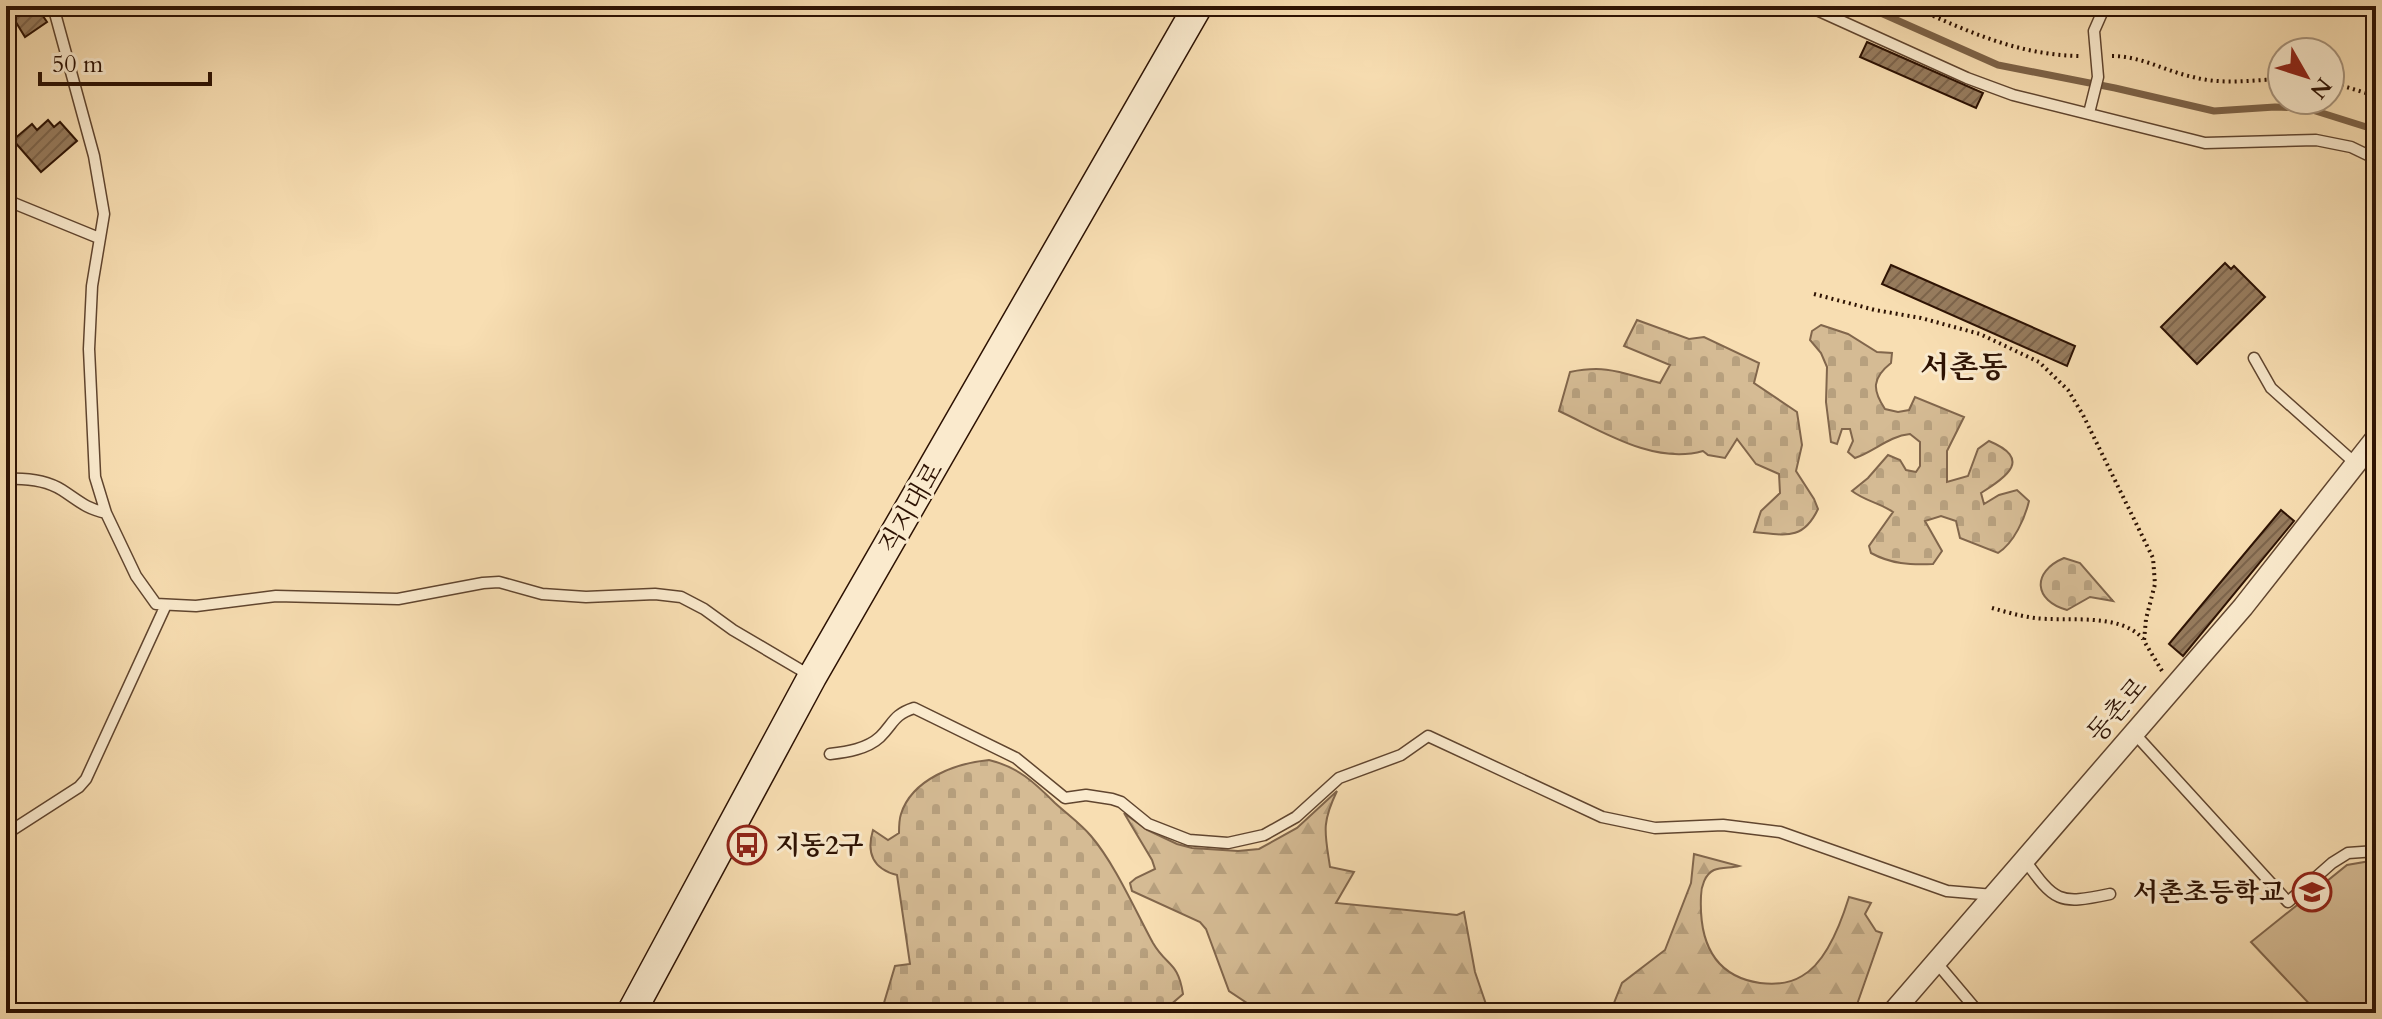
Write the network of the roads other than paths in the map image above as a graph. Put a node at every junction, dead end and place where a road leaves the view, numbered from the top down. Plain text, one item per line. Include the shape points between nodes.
1 (53, 6) edge
2 (1198, 6) edge
3 (1808, 6) edge
4 (2105, 6) edge
5 (2089, 113) junction
6 (2376, 159) edge
7 (6, 200) edge
8 (99, 238) junction
9 (2254, 358) dead end
10 (2376, 438) edge
11 (2355, 463) junction
12 (6, 479) edge
13 (106, 513) junction
14 (165, 607) junction
15 (812, 677) junction
16 (2133, 731) junction
17 (830, 754) dead end
18 (6, 834) edge
19 (2376, 851) edge
20 (2024, 859) junction
21 (2110, 894) dead end
22 (1994, 895) junction
23 (1936, 962) junction
24 (631, 1013) edge
25 (1892, 1013) edge
26 (1979, 1013) edge

1 - 8 lane via 94,156 104,214
2 - 15 main road, 직지대로
3 - 5 lane via 1996,90
4 - 5 lane via 2094,31 2098,77
5 - 6 lane via 2205,143 2316,140
7 - 8 lane
8 - 13 lane via 89,393 95,477
9 - 11 lane via 2271,388
10 - 11 street, 동촌로
11 - 16 street, 동촌로 via 2243,607
12 - 13 lane via 50,485 85,508
13 - 14 lane via 136,576 156,604
14 - 15 lane via 276,596 398,599 499,582 542,594 655,594 681,597 704,609
14 - 18 lane via 86,779
15 - 24 main road, 직지대로
16 - 19 lane via 2288,902 2348,853
16 - 20 street, 동촌로
17 - 22 lane via 869,745 899,713 914,708 1016,758 1065,798 1112,799 1148,824 1214,844 1264,835 1296,817 1339,778 1401,755 1428,736 1617,821 1655,828 1723,825 1780,832 1947,891
20 - 21 lane via 2059,898
20 - 22 street, 동촌로
22 - 23 street, 동촌로
23 - 25 street, 동촌로
23 - 26 lane

